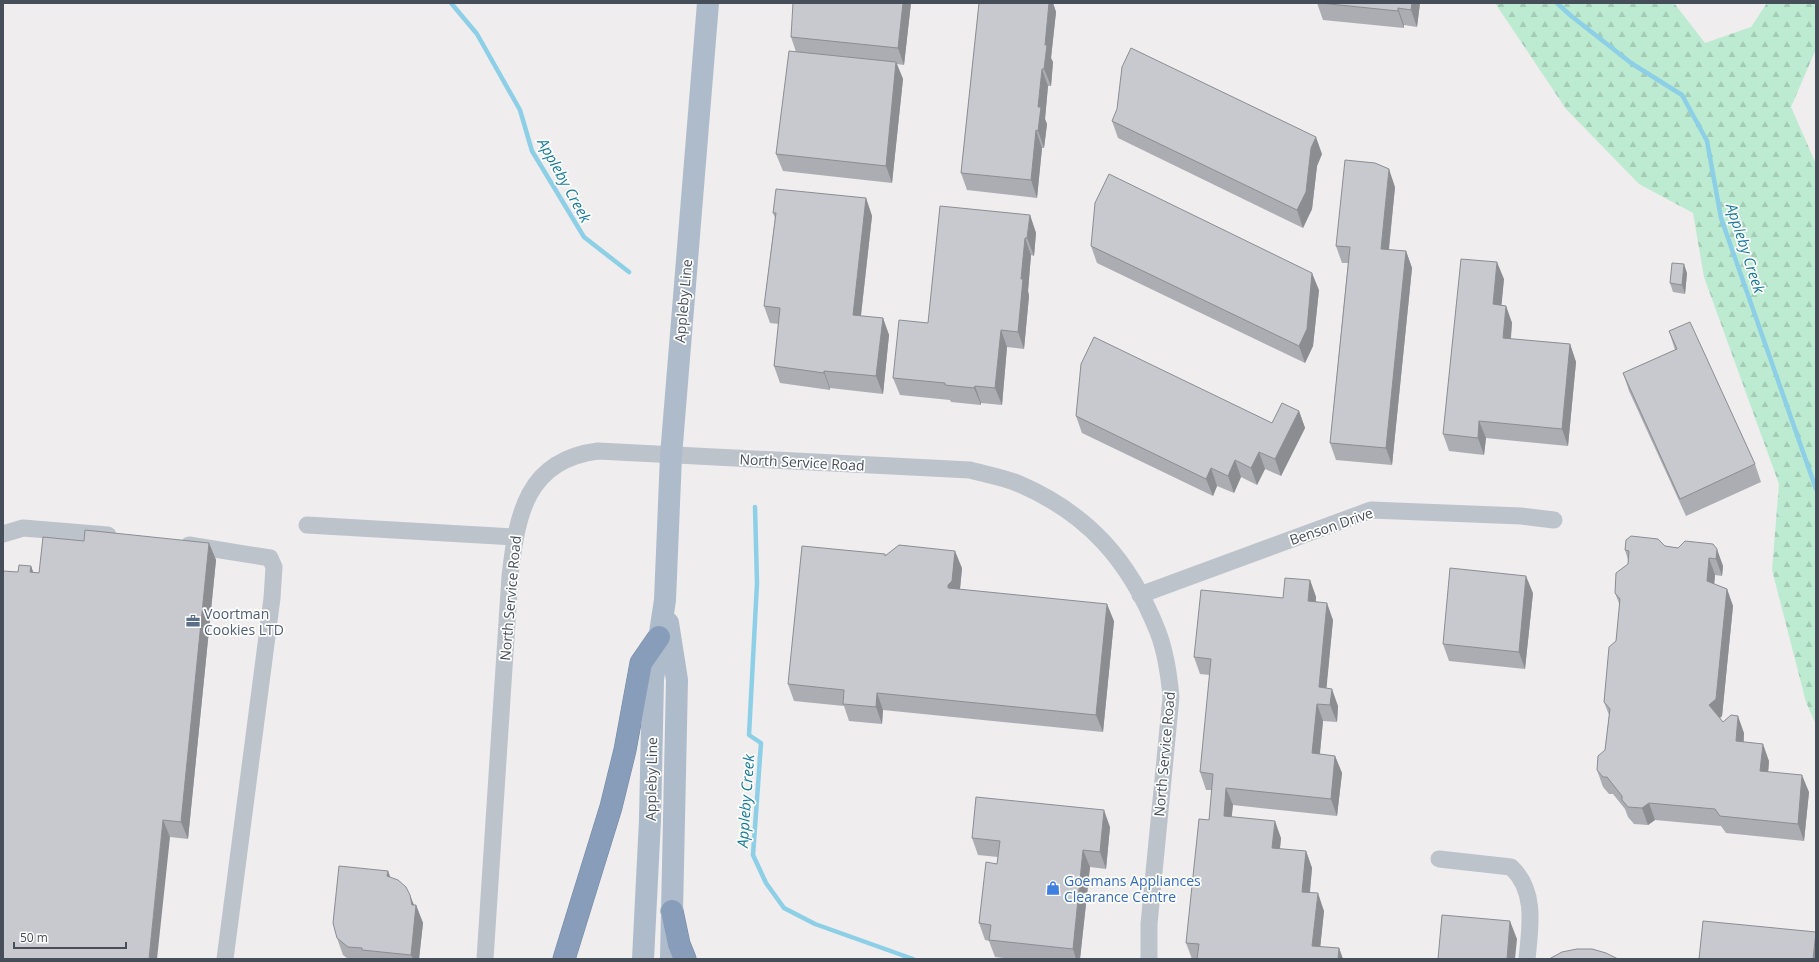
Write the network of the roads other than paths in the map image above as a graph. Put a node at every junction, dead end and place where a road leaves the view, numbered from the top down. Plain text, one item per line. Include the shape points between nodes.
1 (708, 3) edge
2 (671, 456) junction
3 (1554, 520) dead end
4 (307, 524) dead end
5 (3, 534) edge
6 (122, 536) edge
7 (514, 537) junction
8 (176, 542) edge
9 (1140, 595) junction
10 (665, 600) junction
11 (659, 637) junction
12 (1439, 859) dead end
13 (672, 911) junction
14 (224, 959) edge
15 (485, 959) edge
16 (564, 959) edge
17 (642, 959) edge
18 (671, 959) edge
19 (685, 959) edge
20 (1149, 959) edge
21 (1527, 959) edge

1 - 2 main road, Appleby Line
2 - 7 street, North Service Road via 598,451 562,461 548,471 526,499
2 - 9 street, North Service Road via 970,470 1016,482 1072,513 1097,534 1121,561
2 - 10 main road, Appleby Line
3 - 9 street, Benson Drive via 1521,516 1371,510
4 - 7 street
5 - 6 street via 23,528
7 - 15 street, North Service Road
8 - 14 street via 270,558 274,567
9 - 20 street, North Service Road via 1158,632 1167,664 1171,697 1149,924
10 - 11 main road, Appleby Line
10 - 13 main road, Appleby Line via 677,680
11 - 16 highway via 641,663 625,750 611,807
11 - 17 main road, Appleby Line via 653,679 650,820
12 - 21 street via 1511,867 1519,874 1526,889 1531,912
13 - 18 main road, Appleby Line
13 - 19 highway

